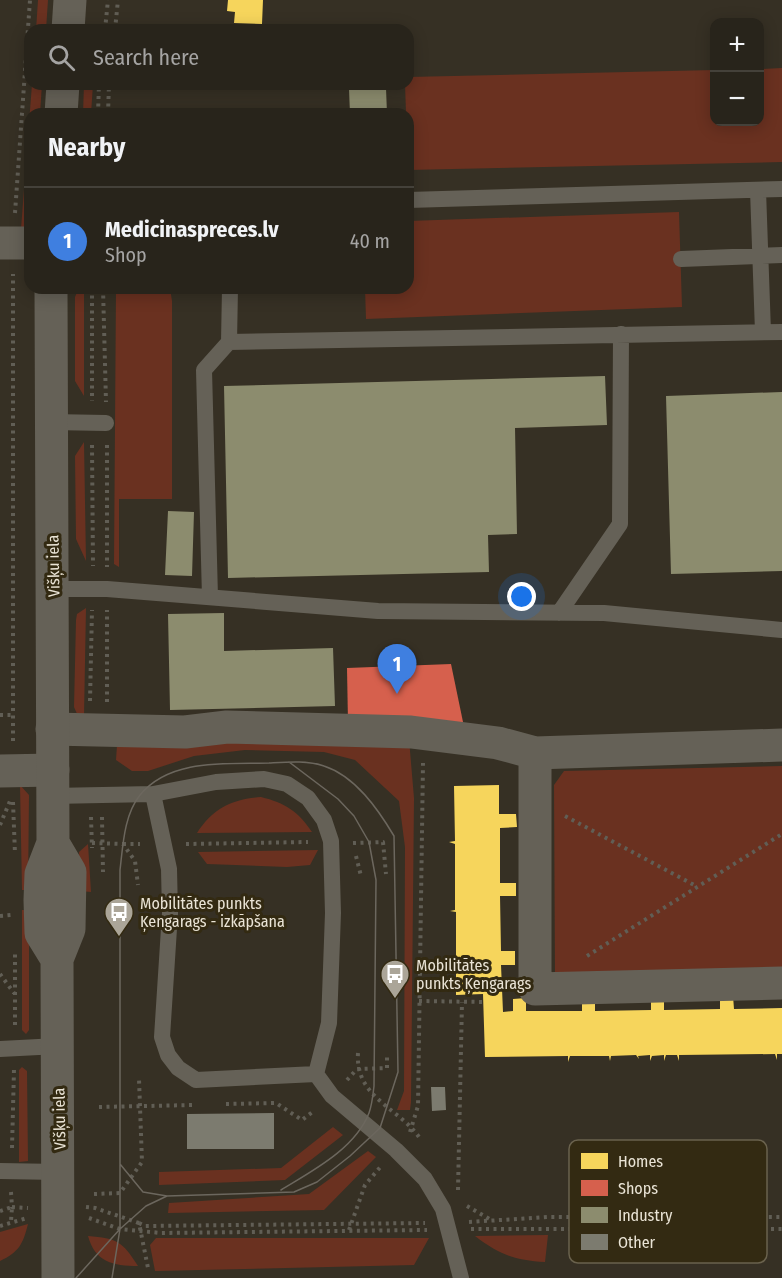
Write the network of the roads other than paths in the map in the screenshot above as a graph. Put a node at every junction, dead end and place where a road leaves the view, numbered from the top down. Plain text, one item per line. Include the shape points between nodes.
1 (70, 0) edge
2 (68, 24) edge
3 (63, 90) edge
4 (61, 108) edge
5 (782, 189) edge
6 (758, 190) junction
7 (414, 200) edge
8 (0, 243) edge
9 (24, 243) edge
10 (782, 255) edge
11 (760, 256) junction
12 (681, 259) dead end
13 (51, 294) edge
14 (230, 294) edge
15 (763, 332) junction
16 (782, 332) edge
17 (621, 334) junction
18 (229, 342) junction
19 (51, 422) junction
20 (106, 423) road end
21 (53, 589) junction
22 (210, 597) junction
23 (559, 613) junction
24 (782, 630) edge
25 (52, 729) junction
26 (782, 745) edge
27 (535, 753) junction
28 (7, 782) edge
29 (53, 783) junction
30 (153, 794) junction
31 (782, 983) edge
32 (58, 1046) junction
33 (0, 1049) edge
34 (316, 1074) junction
35 (0, 1172) edge
36 (59, 1172) junction
37 (58, 1278) edge
38 (461, 1278) edge

1 - 2 street
3 - 4 street
5 - 6 lane
6 - 7 lane
6 - 11 lane
8 - 9 street
10 - 11 lane
11 - 12 lane
11 - 15 lane
13 - 19 street, Višķu iela
14 - 18 lane
15 - 16 lane
15 - 17 lane
17 - 18 lane
17 - 23 lane via 620,524
18 - 22 lane via 204,370
19 - 20 lane
19 - 21 street, Višķu iela
21 - 22 lane
21 - 25 street, Višķu iela
22 - 23 lane via 378,611
23 - 24 lane via 604,613
25 - 27 street via 185,732 227,727 423,734 498,743
25 - 29 street, Višķu iela
26 - 27 street
27 - 31 street via 535,989
28 - 29 street
29 - 30 lane
29 - 32 street, Višķu iela via 53,843 41,874 40,900 41,933 57,959
30 - 34 lane via 169,869 162,1037 168,1055 178,1068 196,1080
30 - 34 lane via 216,782 264,779 287,784 308,798 324,820 331,842 330,1002 329,1023
32 - 33 lane
32 - 36 street, Višķu iela
34 - 38 lane via 332,1096 425,1179 443,1209
35 - 36 lane
36 - 37 street, Višķu iela

